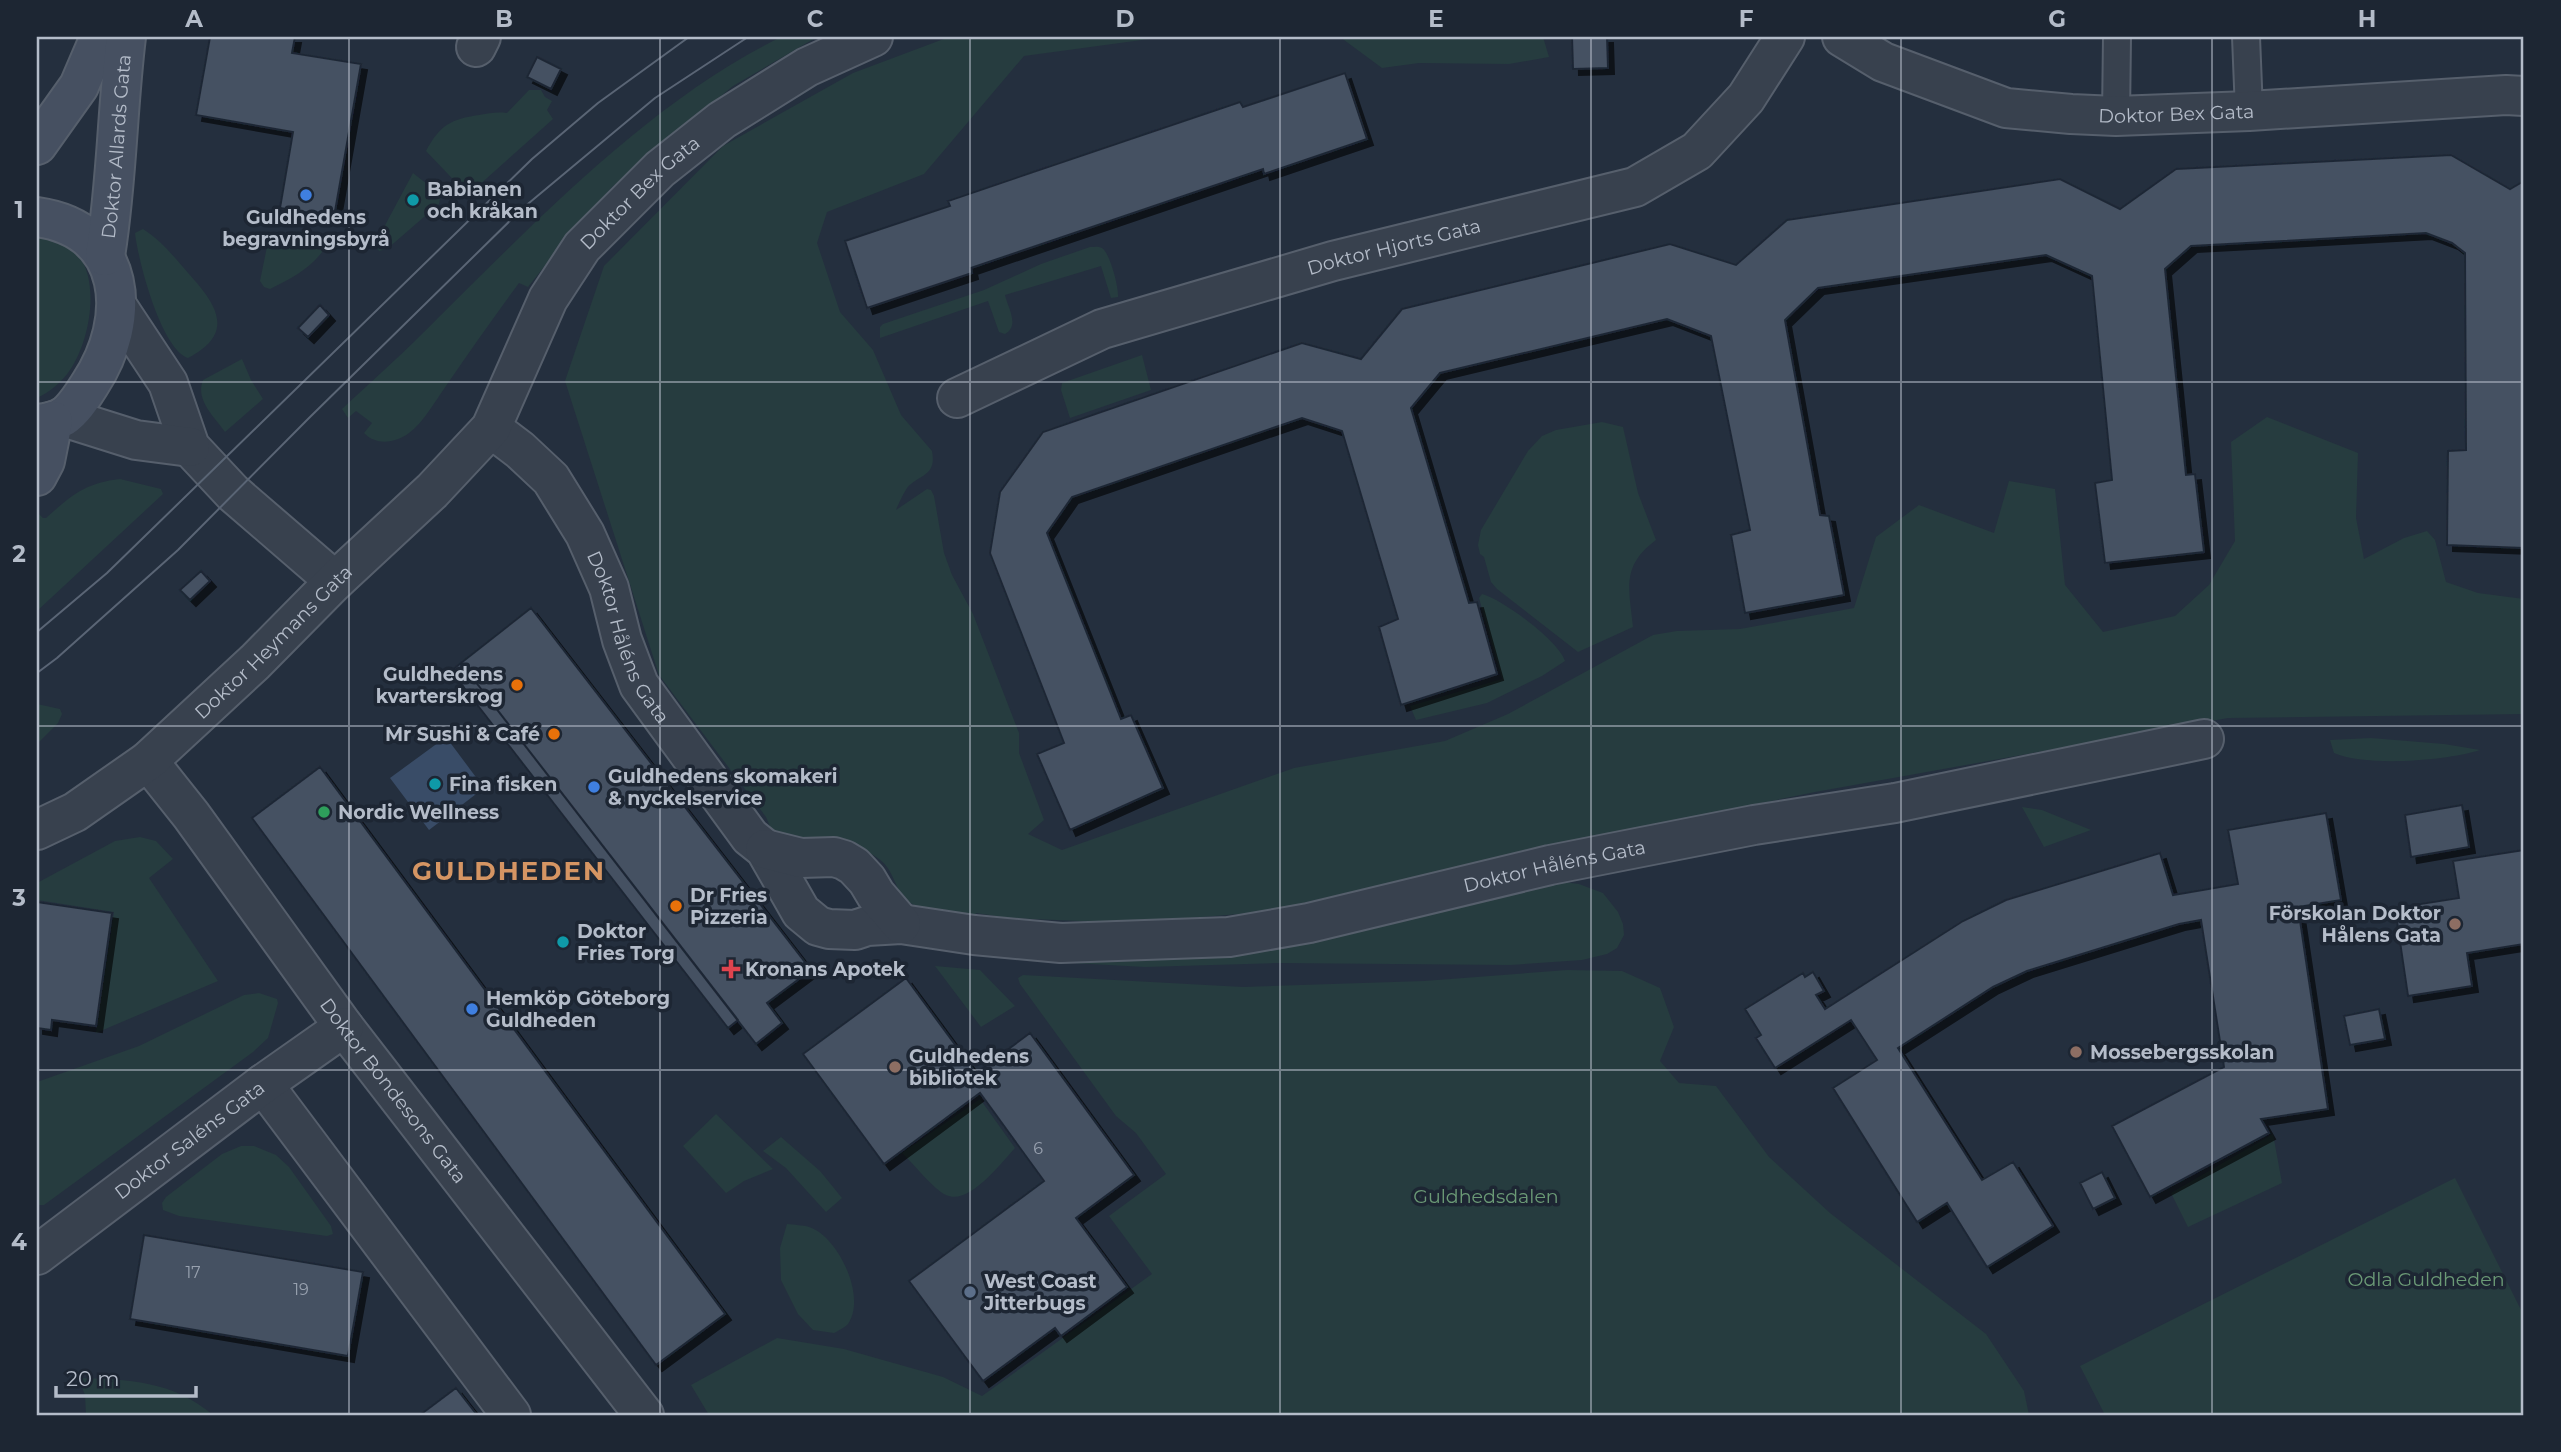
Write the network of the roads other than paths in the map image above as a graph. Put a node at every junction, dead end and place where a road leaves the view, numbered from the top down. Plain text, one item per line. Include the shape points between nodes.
1 (100, 37) edge
2 (126, 37) edge
3 (873, 37) edge
4 (1785, 37) edge
5 (1842, 37) edge
6 (2117, 37) edge
7 (2246, 37) edge
8 (2524, 96) edge
9 (2249, 111) junction
10 (2116, 116) junction
11 (37, 145) edge
12 (37, 218) edge
13 (105, 256) junction
14 (117, 306) junction
15 (957, 398) dead end
16 (51, 421) edge
17 (491, 428) junction
18 (190, 447) junction
19 (37, 476) edge
20 (335, 581) junction
21 (2204, 739) dead end
22 (148, 761) junction
23 (37, 830) edge
24 (765, 849) junction
25 (901, 924) junction
26 (344, 1027) junction
27 (264, 1084) junction
28 (37, 1255) edge
29 (511, 1415) edge
30 (644, 1415) edge

1 - 11 street, Doktor Allards Gata via 79,86
2 - 13 street, Doktor Allards Gata
3 - 17 street, Doktor Bex Gata via 807,67 722,120 660,169 582,247 548,299
4 - 15 street, Doktor Hjorts Gata via 1746,98 1697,151 1635,187 1333,261 1101,329
5 - 10 street, Doktor Bex Gata via 1883,62 2006,108
6 - 10 lane
7 - 9 lane
8 - 9 street, Doktor Bex Gata
9 - 10 street, Doktor Bex Gata
12 - 13 street, Doktor Allards Gata via 71,228
13 - 14 street, Doktor Allards Gata via 116,286
14 - 16 street, Doktor Allards Gata via 108,352 82,396
14 - 18 street via 168,383
16 - 18 street
16 - 19 street, Doktor Allards Gata via 45,461
17 - 20 street, Doktor Heymans Gata via 432,491
17 - 24 street, Doktor Håléns Gata via 551,479 609,588 639,685 750,836
18 - 20 street via 233,493
20 - 22 street, Doktor Heymans Gata
21 - 25 street, Doktor Håléns Gata via 1895,803 1550,865 1310,923 1229,937 1061,943
22 - 23 street, Doktor Heymans Gata via 75,812
22 - 26 street, Doktor Bondesons Gata
24 - 25 street via 801,858 844,860 867,880
24 - 25 street, Doktor Håléns Gata via 801,912 818,926 855,930
26 - 27 street, Doktor Saléns Gata
26 - 30 street, Doktor Bondesons Gata
27 - 28 street, Doktor Saléns Gata
27 - 29 street

